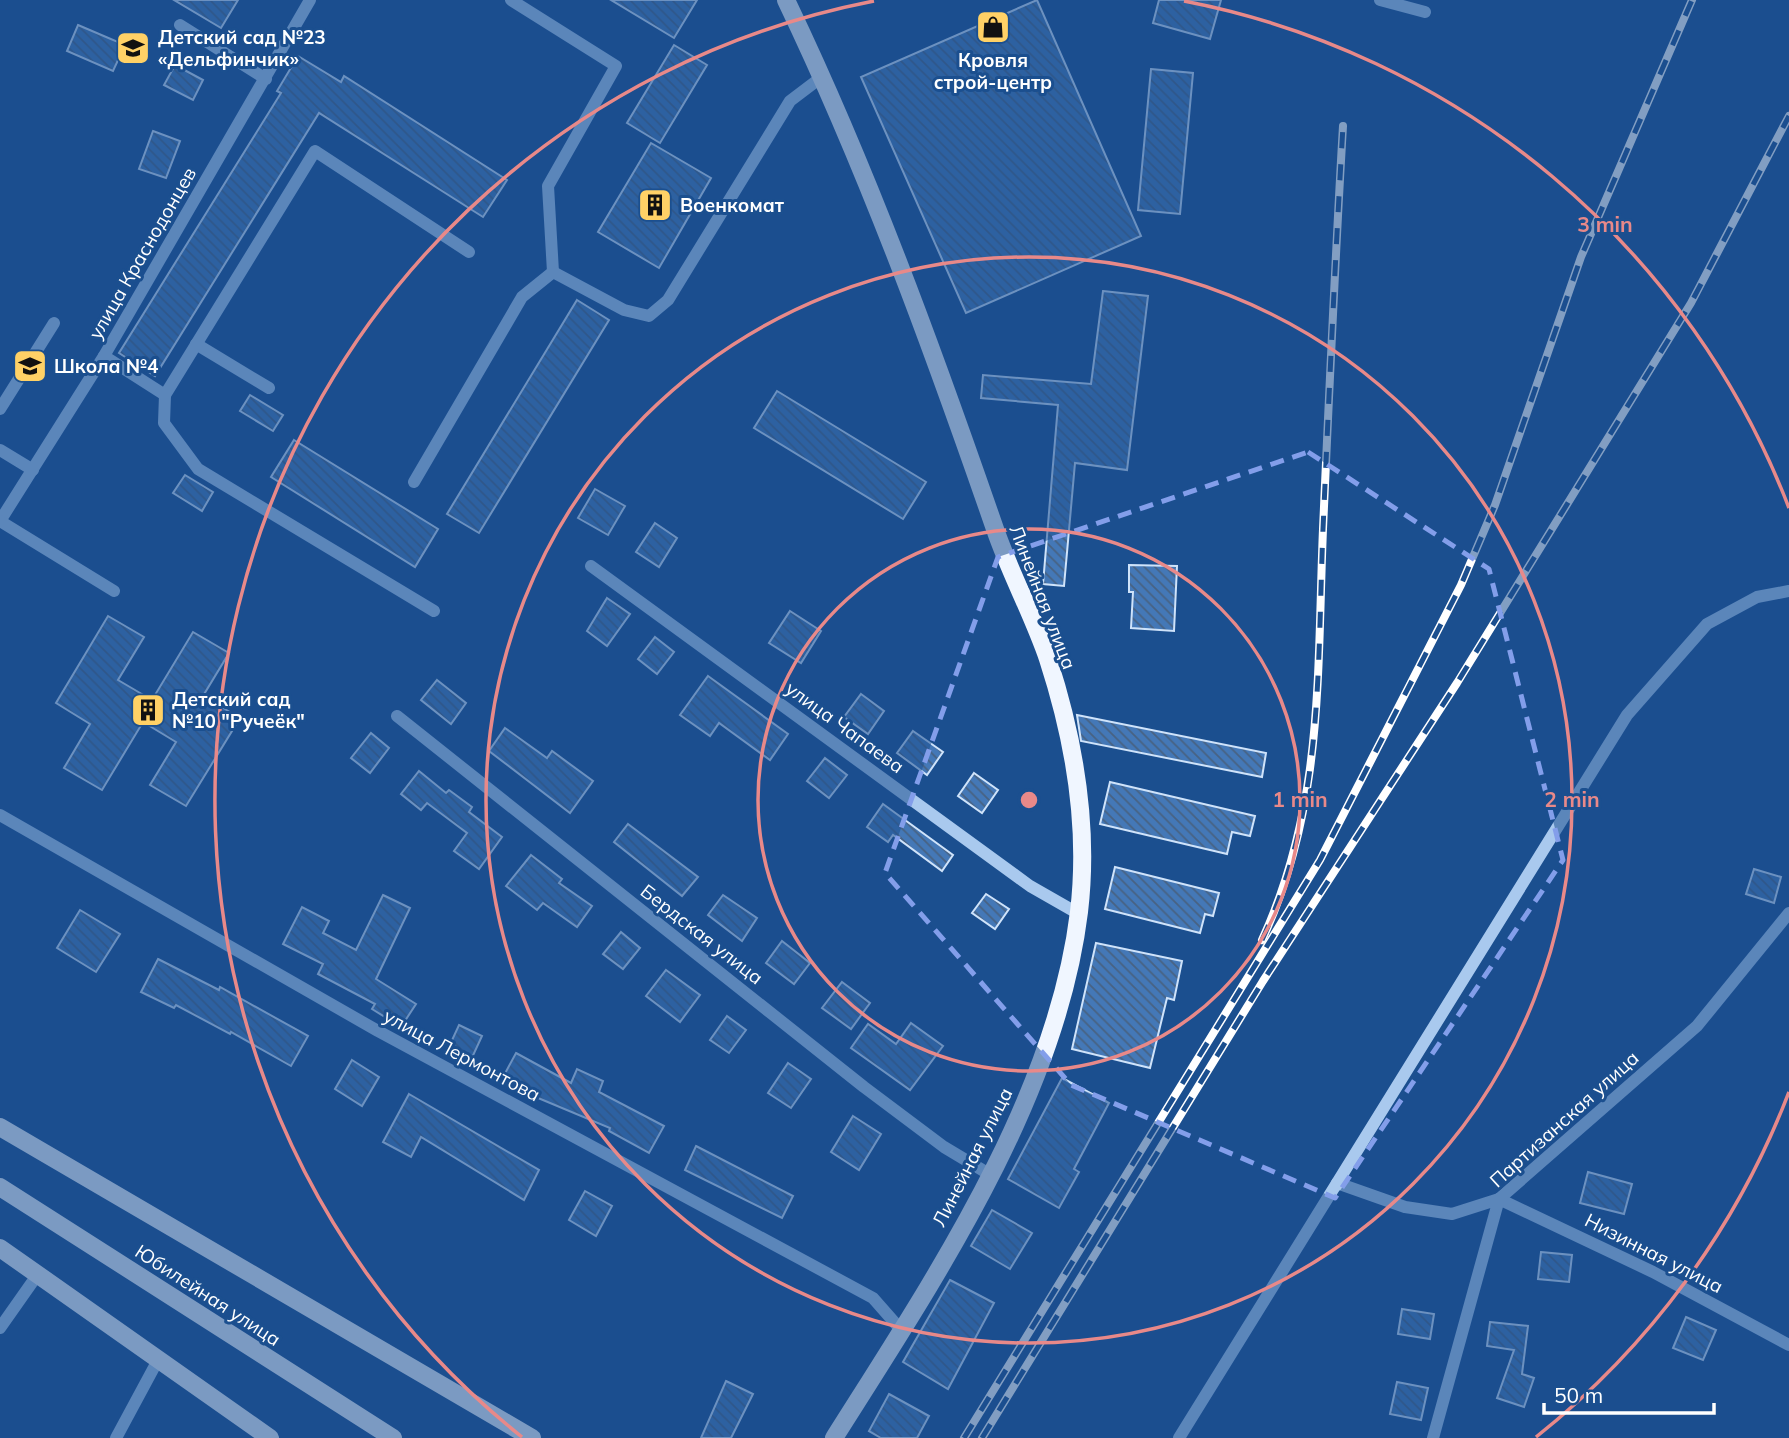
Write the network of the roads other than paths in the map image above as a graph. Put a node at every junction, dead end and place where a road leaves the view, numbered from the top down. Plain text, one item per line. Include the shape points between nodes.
1 (310, 0) edge
2 (511, 0) edge
3 (786, 0) edge
4 (1380, 0) edge
5 (1425, 12) dead end
6 (180, 25) dead end
7 (822, 76) junction
8 (266, 79) junction
9 (469, 252) dead end
10 (553, 272) junction
11 (54, 323) dead end
12 (196, 344) junction
13 (104, 356) junction
14 (269, 388) dead end
15 (165, 395) junction
16 (0, 409) edge
17 (0, 450) edge
18 (33, 470) junction
19 (414, 482) dead end
20 (0, 521) edge
21 (591, 566) dead end
22 (114, 591) dead end
23 (1789, 591) edge
24 (434, 611) dead end
25 (397, 716) dead end
26 (0, 816) edge
27 (1789, 913) edge
28 (1079, 914) junction
29 (0, 1127) edge
30 (989, 1174) junction
31 (1337, 1183) junction
32 (0, 1187) edge
33 (1499, 1199) junction
34 (0, 1248) edge
35 (38, 1274) junction
36 (0, 1328) edge
37 (902, 1331) junction
38 (1789, 1345) edge
39 (158, 1360) junction
40 (116, 1438) edge
41 (270, 1438) edge
42 (393, 1438) edge
43 (532, 1438) edge
44 (834, 1438) edge
45 (1179, 1438) edge
46 (1433, 1438) edge

1 - 8 street, улица Краснодонцев
2 - 10 street via 616,66 548,186
3 - 7 main road, Линейная улица
4 - 5 street
6 - 8 street
7 - 10 street via 790,101 668,300 649,316 624,310
7 - 28 main road, Линейная улица via 1047,658 1076,777 1083,851
8 - 13 street, улица Краснодонцев
9 - 12 street via 315,151
10 - 19 street via 522,297
11 - 16 street
12 - 14 street
12 - 15 street
13 - 15 street
13 - 18 street, улица Краснодонцев
15 - 24 street via 164,423 198,469
17 - 18 street
18 - 20 street, улица Краснодонцев
20 - 22 street
21 - 28 street, улица Чапаева via 1030,886
23 - 31 street via 1756,597 1707,624 1627,715
25 - 30 street, Бердская улица via 864,1087 944,1147
26 - 37 street, улица Лермонтова via 378,1031 873,1298
27 - 33 street, Партизанская улица via 1697,1026
28 - 30 main road, Линейная улица via 1065,986 1037,1073
29 - 43 main road
30 - 37 main road, Линейная улица
31 - 33 street via 1405,1207 1452,1214
31 - 45 street
32 - 42 main road, Юбилейная улица
33 - 38 street, Низинная улица via 1653,1272
33 - 46 street, Партизанская улица
34 - 35 main road
35 - 36 street
35 - 39 main road
37 - 44 main road, Линейная улица
39 - 40 street
39 - 41 main road

